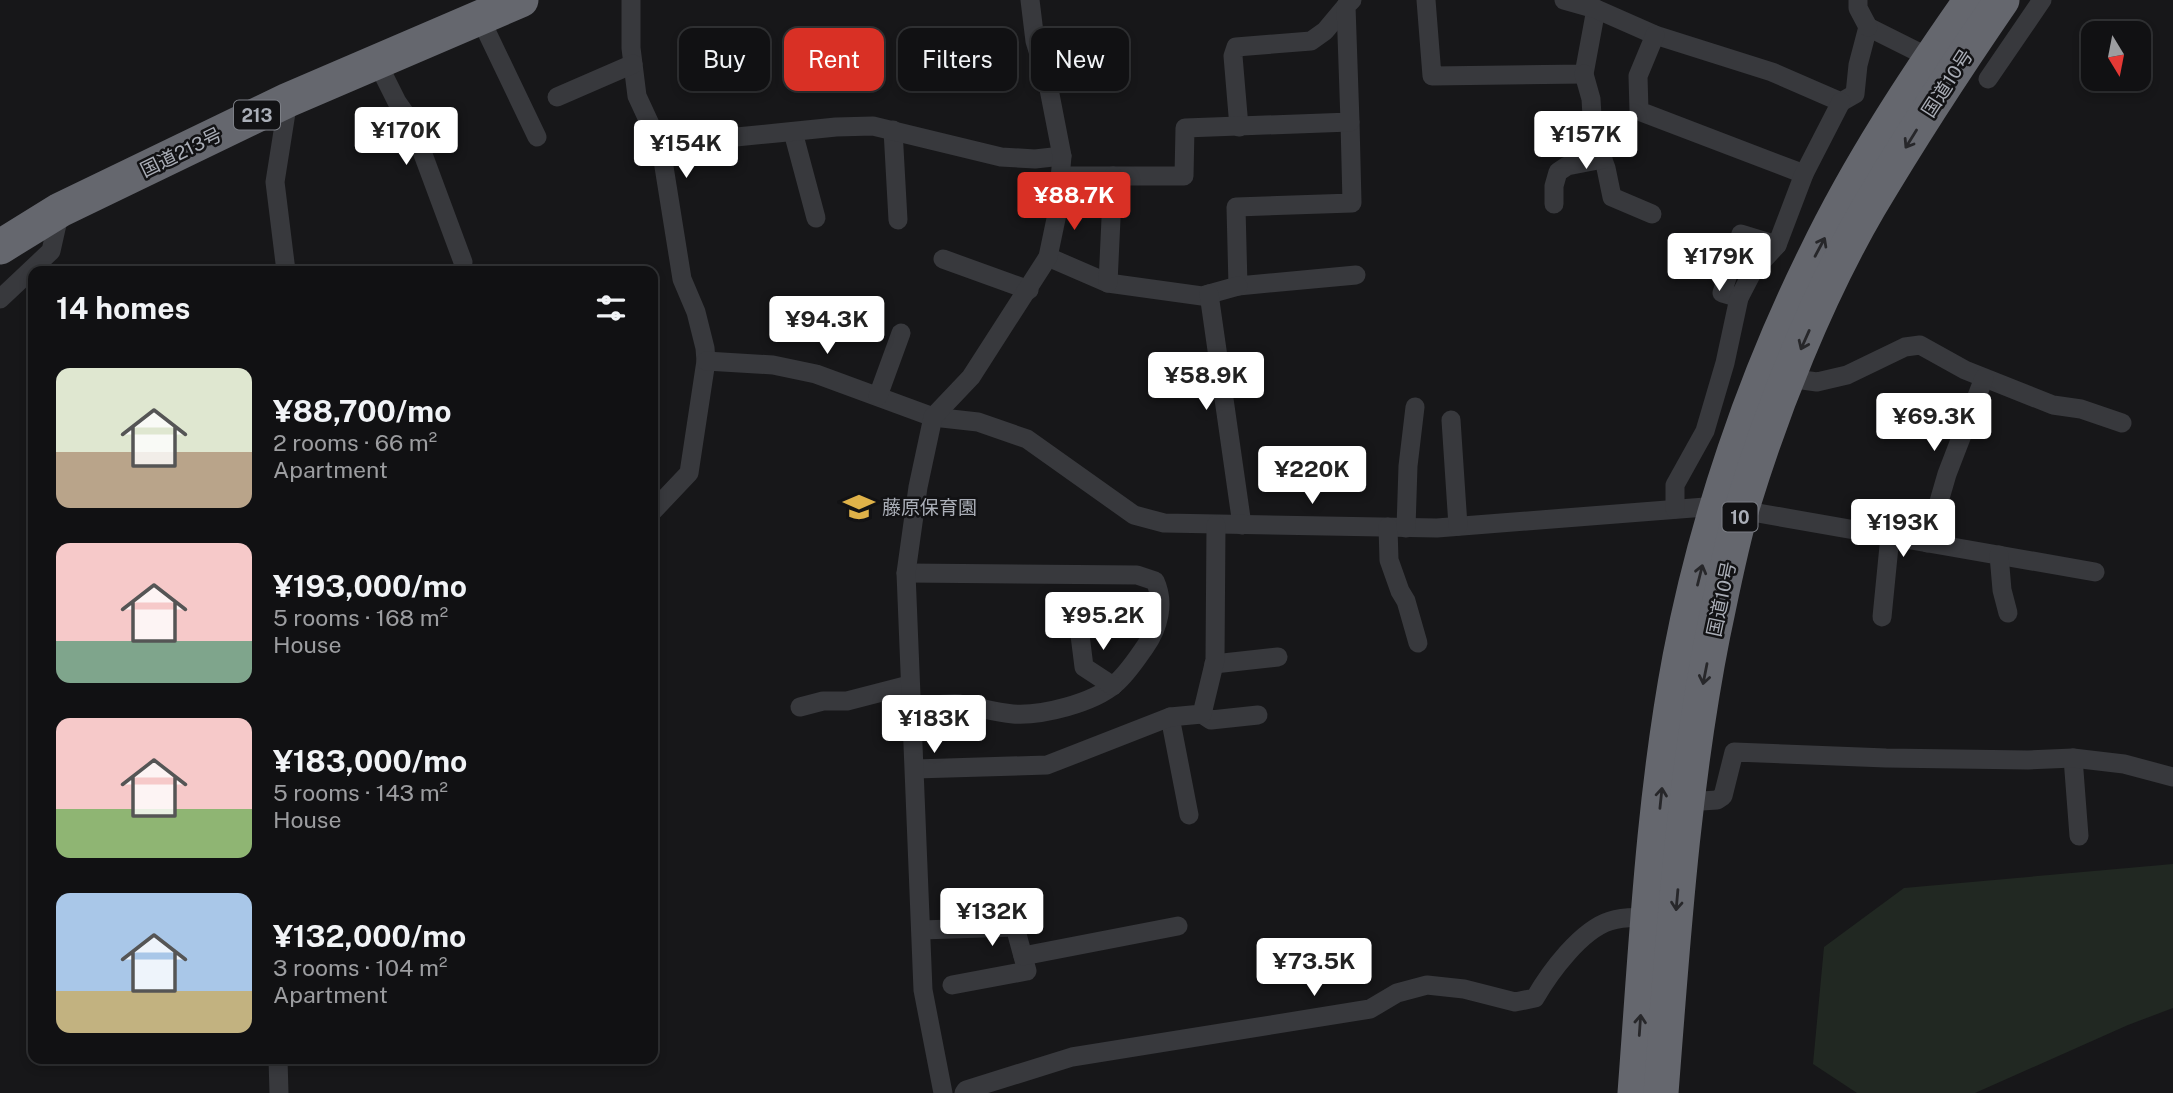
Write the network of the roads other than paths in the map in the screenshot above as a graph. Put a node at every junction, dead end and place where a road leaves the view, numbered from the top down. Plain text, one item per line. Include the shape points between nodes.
1 (521, 0) edge
2 (631, 0) edge
3 (1030, 0) edge
4 (1426, 0) edge
5 (1564, 0) edge
6 (1858, 0) edge
7 (1971, 0) edge
8 (2002, 0) edge
9 (2042, 0) edge
10 (1349, 3) edge
11 (478, 9) edge
12 (1596, 9) junction
13 (1868, 27) junction
14 (1033, 28) edge
15 (1655, 36) junction
16 (1930, 58) junction
17 (377, 62) junction
18 (633, 64) junction
19 (1584, 74) junction
20 (1988, 79) dead end
21 (1049, 91) edge
22 (557, 97) dead end
23 (288, 100) junction
24 (1841, 102) junction
25 (1350, 122) junction
26 (1239, 127) junction
27 (893, 130) junction
28 (793, 132) junction
29 (537, 137) dead end
30 (661, 148) junction
31 (1062, 156) junction
32 (1603, 159) junction
33 (1804, 174) junction
34 (1060, 176) junction
35 (1112, 176) junction
36 (1554, 204) dead end
37 (60, 210) junction
38 (1652, 214) dead end
39 (816, 218) dead end
40 (898, 220) dead end
41 (0, 221) edge
42 (1777, 245) junction
43 (0, 247) edge
44 (1048, 257) junction
45 (943, 259) dead end
46 (463, 262) dead end
47 (35, 266) edge
48 (285, 266) edge
49 (28, 273) edge
50 (1356, 275) dead end
51 (1108, 283) junction
52 (1238, 286) junction
53 (1029, 290) junction
54 (1209, 294) junction
55 (1739, 298) junction
56 (0, 299) edge
57 (901, 333) dead end
58 (706, 361) junction
59 (1788, 378) junction
60 (1984, 378) junction
61 (878, 396) junction
62 (1415, 407) dead end
63 (933, 417) junction
64 (1451, 421) dead end
65 (2122, 423) dead end
66 (658, 506) edge
67 (1675, 509) junction
68 (1730, 509) junction
69 (1216, 525) junction
70 (1242, 525) junction
71 (1458, 526) junction
72 (1397, 528) junction
73 (1890, 536) junction
74 (1927, 543) junction
75 (1999, 555) junction
76 (2095, 572) dead end
77 (906, 573) junction
78 (2008, 613) dead end
79 (1882, 617) dead end
80 (1079, 627) dead end
81 (1418, 643) dead end
82 (1278, 657) dead end
83 (1214, 664) junction
84 (909, 685) junction
85 (1113, 686) junction
86 (912, 707) junction
87 (800, 708) dead end
88 (1202, 714) junction
89 (1258, 715) dead end
90 (1170, 717) junction
91 (2073, 758) junction
92 (915, 769) junction
93 (2173, 777) edge
94 (1686, 802) junction
95 (1189, 815) dead end
96 (2079, 836) dead end
97 (1648, 918) junction
98 (1178, 926) dead end
99 (921, 930) junction
100 (1023, 956) junction
101 (951, 985) dead end
102 (278, 1064) edge
103 (279, 1093) edge
104 (943, 1093) edge
105 (964, 1093) edge
106 (1635, 1093) edge
107 (1661, 1093) edge

1 - 11 highway, 国道213号 / 213
2 - 18 street
3 - 14 street
4 - 19 street via 1432,76
5 - 12 street
6 - 13 street
7 - 16 highway, 国道10号 / 10
8 -> 59 highway, 国道10号 / 10 via 1868,209
9 - 20 street
10 - 25 street
10 - 26 street via 1311,41 1236,47
11 - 17 highway, 国道213号 / 213
11 - 29 street
11 - 41 highway, 国道213号 / 213 via 87,173
12 - 15 street
12 - 19 street
13 - 16 street
13 - 24 street via 1855,93
15 - 24 street via 1772,72
15 - 33 street via 1637,76 1639,111
68 -> 16 highway, 国道10号 / 10 via 1746,417 1777,337 1816,253
17 - 23 highway, 国道213号 / 213
17 - 46 street via 411,122
18 - 22 street
18 - 30 street via 637,96
19 - 32 street via 1593,133
21 - 31 street
23 - 37 highway, 国道213号 / 213
23 - 48 street via 275,182
24 - 33 street
25 - 26 street
25 - 52 street via 1352,203 1236,207
26 - 35 street via 1185,128 1185,176
27 - 28 street
27 - 31 street via 1001,157
27 - 40 street
28 - 30 street
28 - 39 street
30 - 58 street via 682,279 696,312
31 - 34 street
32 - 36 street via 1558,172
32 - 38 street via 1612,197
33 - 42 street
34 - 35 street
34 - 44 street
35 - 51 street
37 - 43 highway, 国道213号 / 213
37 - 47 street via 51,251
42 - 55 street via 1753,271
42 - 55 street via 1741,234 1722,293
44 - 51 street
44 - 53 street
45 - 53 street
49 - 56 street
50 - 52 street
51 - 54 street
52 - 54 street
53 - 63 street via 971,377
54 - 70 street
55 - 67 street via 1705,431 1675,485
57 - 61 street
58 - 61 street via 773,365 816,374
58 - 66 street via 689,473
59 - 60 street via 1817,382 1847,375 1905,347 1920,345
59 - 68 highway, 国道10号 / 10
60 - 65 street via 2053,405
60 - 74 street via 1947,474
61 - 63 street
62 - 72 street
63 - 69 street via 978,422 1027,439 1134,515 1164,523
63 - 77 street
64 - 71 street
67 - 68 street
67 - 71 street
68 - 73 street
68 -> 94 highway, 国道10号 / 10
97 -> 68 highway, 国道10号 / 10 via 1680,656
69 - 70 street
69 - 83 street
70 - 72 street
71 - 72 street
72 - 81 street via 1389,560
73 - 74 street
73 - 79 street
74 - 75 street
75 - 76 street
75 - 78 street
77 - 84 street
77 - 85 street via 1137,575 1155,581 1160,591 1160,616 1149,642
80 - 85 street via 1084,667
82 - 83 street
83 - 88 street
84 - 86 street
84 - 87 street
85 - 86 street via 1046,713 1014,714 958,704
86 - 92 street
88 - 89 street via 1211,720
88 - 90 street
90 - 92 street via 1047,765
90 - 95 street
91 - 93 street via 2124,764
91 - 94 street via 1734,752 1723,796
91 - 96 street
92 - 99 street
94 -> 107 highway, 国道10号 / 10
97 - 105 street via 1610,920 1587,932 1535,998 1516,1002 1427,985 1397,993 1370,1009 1072,1057
106 -> 97 highway, 国道10号 / 10
98 - 100 street
99 - 100 street via 1014,928
99 - 104 street via 923,990
100 - 101 street via 1027,971
102 - 103 street

